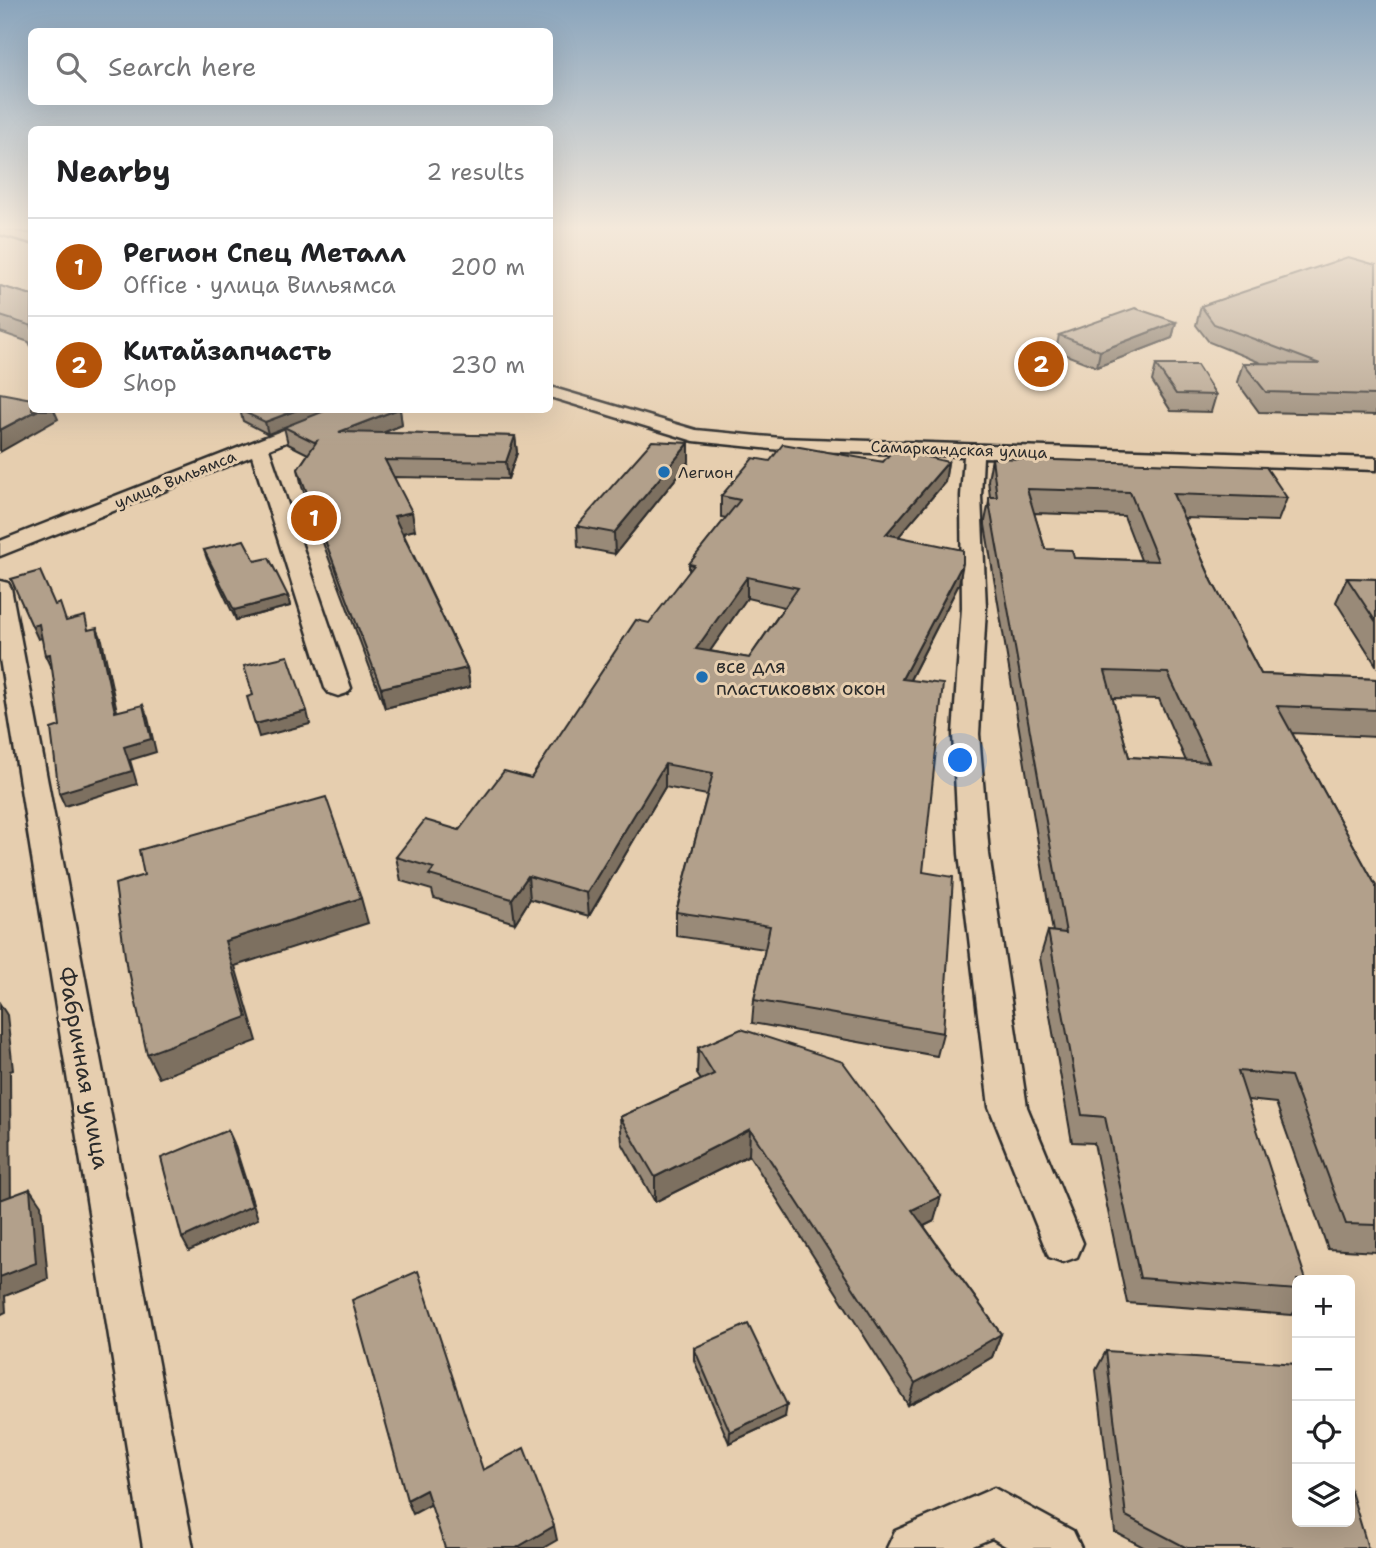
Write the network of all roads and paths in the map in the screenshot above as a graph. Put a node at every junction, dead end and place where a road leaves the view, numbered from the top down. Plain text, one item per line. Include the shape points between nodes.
1 (553, 393) edge
2 (342, 413) edge
3 (259, 446) junction
4 (974, 450) junction
5 (1376, 464) edge
6 (0, 549) edge
7 (0, 588) edge
8 (338, 688) dead end
9 (1063, 1243) dead end
10 (168, 1548) edge
11 (912, 1548) edge
12 (1056, 1548) edge

1 - 4 street, Самаркандская улица via 694,435 781,444
2 - 3 street, улица Вильямса
3 - 6 street, улица Вильямса
3 - 8 street
4 - 5 street, Самаркандская улица
4 - 9 street via 974,608 966,734 974,855 1008,1107
7 - 10 street, Фабричная улица
11 - 12 street via 994,1512

